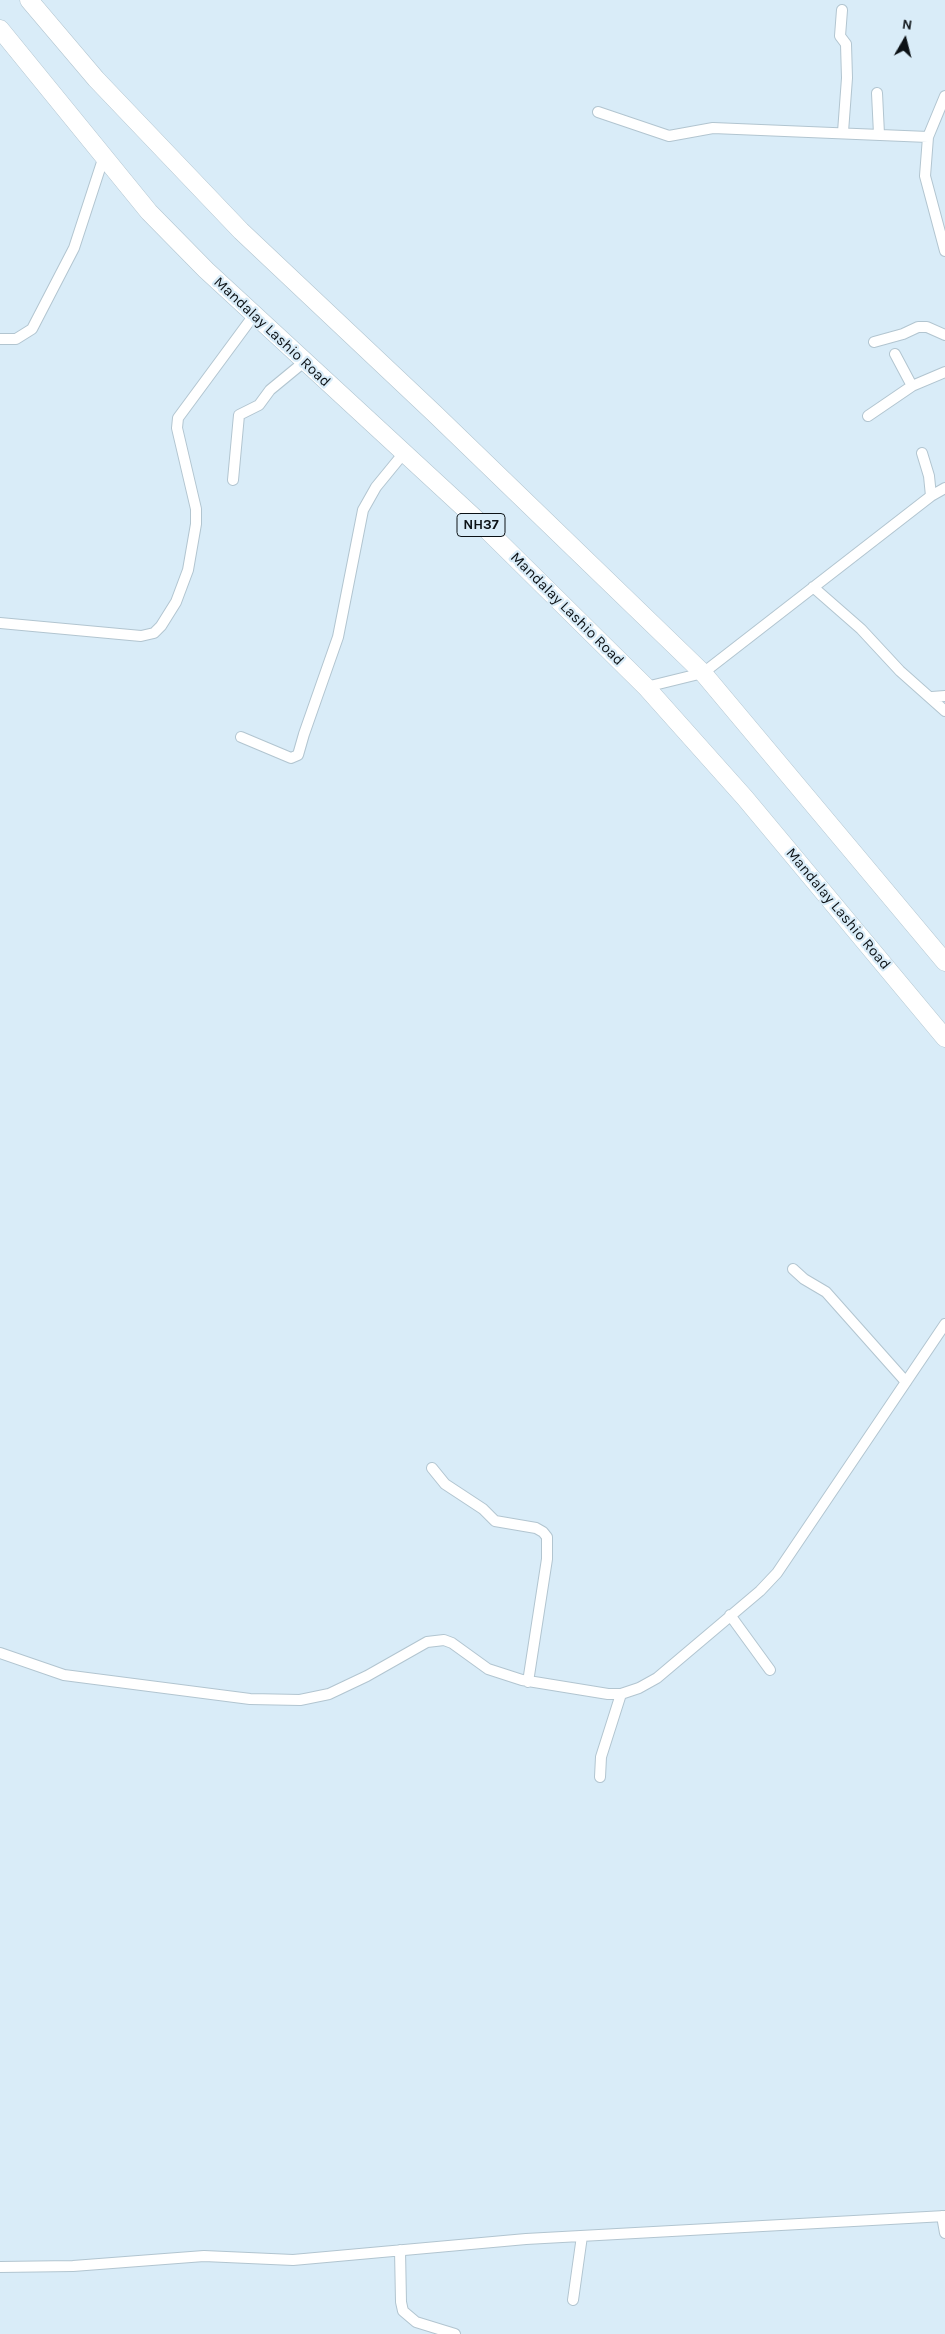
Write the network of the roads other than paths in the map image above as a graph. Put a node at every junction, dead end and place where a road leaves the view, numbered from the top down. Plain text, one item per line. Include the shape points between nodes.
1 (29, 0) edge
2 (842, 10) dead end
3 (0, 29) edge
4 (876, 93) dead end
5 (945, 96) edge
6 (598, 112) dead end
7 (843, 132) junction
8 (879, 134) junction
9 (928, 136) junction
10 (104, 156) junction
11 (945, 251) edge
12 (254, 315) junction
13 (945, 335) edge
14 (0, 339) edge
15 (874, 342) dead end
16 (895, 354) dead end
17 (304, 362) junction
18 (945, 372) edge
19 (912, 386) junction
20 (868, 416) dead end
21 (922, 453) dead end
22 (403, 454) junction
23 (233, 480) dead end
24 (945, 488) edge
25 (931, 496) junction
26 (813, 587) junction
27 (0, 623) edge
28 (703, 673) junction
29 (646, 687) junction
30 (945, 696) edge
31 (932, 697) junction
32 (945, 711) edge
33 (242, 737) dead end
34 (945, 962) edge
35 (945, 1038) edge
36 (793, 1269) dead end
37 (945, 1324) edge
38 (906, 1382) junction
39 (432, 1468) dead end
40 (730, 1615) junction
41 (0, 1653) edge
42 (770, 1670) dead end
43 (528, 1682) junction
44 (621, 1694) junction
45 (600, 1777) dead end
46 (943, 2216) edge
47 (945, 2233) edge
48 (582, 2236) junction
49 (400, 2250) junction
50 (0, 2267) edge
51 (573, 2300) dead end
52 (455, 2334) edge

1 - 28 highway via 96,79 241,231
2 - 7 street via 840,36 846,44 847,78
3 - 10 highway, Mandalay Lashio Road / NH37
4 - 8 street
5 - 9 street
6 - 7 street via 669,136 713,128
7 - 8 street
8 - 9 street
9 - 11 street via 925,176
10 - 12 highway, Mandalay Lashio Road / NH37 via 149,212
10 - 14 street via 74,248 32,329 16,339
12 - 17 highway, Mandalay Lashio Road / NH37
12 - 27 street via 178,418 196,509 196,524 188,570 176,602 162,626 154,633 141,636
13 - 15 street via 927,327 918,327
16 - 19 street
17 - 22 highway, Mandalay Lashio Road / NH37
17 - 23 street via 270,390 259,405 240,415
18 - 19 street
19 - 20 street
21 - 25 street
22 - 29 highway, Mandalay Lashio Road / NH37 via 477,520
22 - 33 street via 376,486 363,510 338,638 298,756 291,758
24 - 25 street
25 - 26 street
26 - 28 street
26 - 31 street via 861,629 900,671
28 - 29 street
28 - 34 highway
29 - 35 highway, Mandalay Lashio Road / NH37 via 752,806
30 - 31 street
31 - 32 street
36 - 38 street via 826,1292
37 - 38 street
38 - 40 street via 777,1573
39 - 43 street via 445,1484 483,1509 495,1521 536,1528 547,1537 547,1559
40 - 42 street
40 - 44 street via 657,1678
41 - 43 street via 64,1675 250,1699 300,1700 328,1694 428,1642 444,1640 488,1669
43 - 44 street
44 - 45 street via 603,1750
46 - 47 street
46 - 48 street
48 - 49 street
48 - 51 street
49 - 50 street via 293,2260 204,2256 73,2266
49 - 52 street via 404,2311 416,2322

